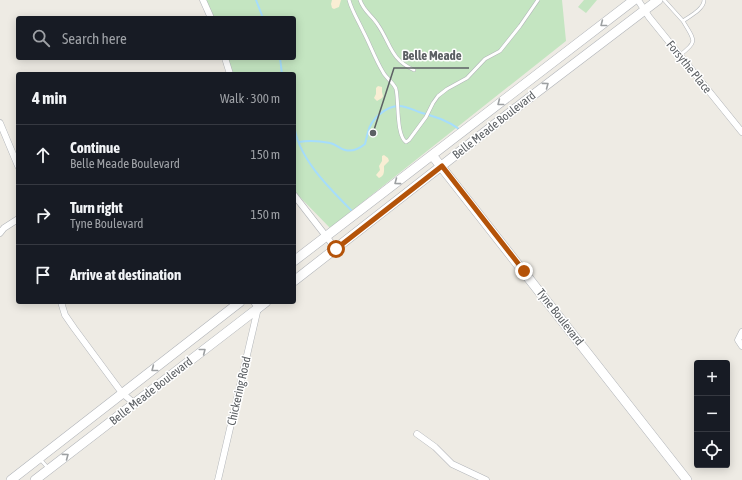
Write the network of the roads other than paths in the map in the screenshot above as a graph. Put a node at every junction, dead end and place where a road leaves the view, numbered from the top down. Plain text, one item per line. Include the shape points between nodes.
1 (203, 0) edge
2 (349, 0) edge
3 (360, 0) edge
4 (538, 0) edge
5 (634, 0) edge
6 (638, 0) edge
7 (658, 0) edge
8 (664, 0) edge
9 (704, 0) edge
10 (645, 10) junction
11 (210, 16) edge
12 (683, 21) junction
13 (680, 55) junction
14 (226, 60) edge
15 (414, 70) dead end
16 (229, 72) edge
17 (0, 123) edge
18 (742, 132) edge
19 (432, 155) junction
20 (16, 161) edge
21 (442, 166) junction
22 (296, 197) edge
23 (16, 220) edge
24 (0, 233) edge
25 (327, 236) junction
26 (336, 249) junction
27 (296, 259) edge
28 (296, 279) edge
29 (62, 304) edge
30 (237, 304) edge
31 (256, 305) edge
32 (742, 332) edge
33 (740, 343) edge
34 (122, 393) junction
35 (135, 404) junction
36 (417, 434) dead end
37 (39, 458) junction
38 (49, 470) junction
39 (11, 480) edge
40 (36, 480) edge
41 (218, 480) edge
42 (486, 480) edge
43 (687, 480) edge

1 - 11 street
2 - 4 lane via 352,12 382,70 395,86 400,130 406,142 426,117 434,100 467,78 485,59 500,51
3 - 15 lane via 393,54 401,63
5 -> 19 street, Belle Meade Boulevard
6 - 10 street, Forsythe Place
7 - 10 street, Belle Meade Boulevard
8 - 12 lane
9 - 12 lane via 701,8
10 - 13 street, Forsythe Place
21 -> 10 street, Belle Meade Boulevard
12 - 13 lane via 694,42
13 - 18 street, Forsythe Place
14 - 16 street
17 - 20 street
19 - 21 street, Tyne Boulevard
19 -> 25 street, Belle Meade Boulevard
21 - 26 street, Belle Meade Boulevard
21 - 43 street, Tyne Boulevard
22 - 25 street
23 - 24 street
25 - 26 street
25 - 27 street, Belle Meade Boulevard
26 - 28 street, Belle Meade Boulevard
29 - 34 street via 65,315
30 -> 34 street, Belle Meade Boulevard
35 -> 31 street, Belle Meade Boulevard
31 - 41 street, Chickering Road
32 - 33 street
34 - 35 street
34 - 37 street, Belle Meade Boulevard
38 -> 35 street, Belle Meade Boulevard
36 - 42 street via 452,464
37 - 38 lane
37 - 39 street, Belle Meade Boulevard
38 - 40 street, Belle Meade Boulevard

